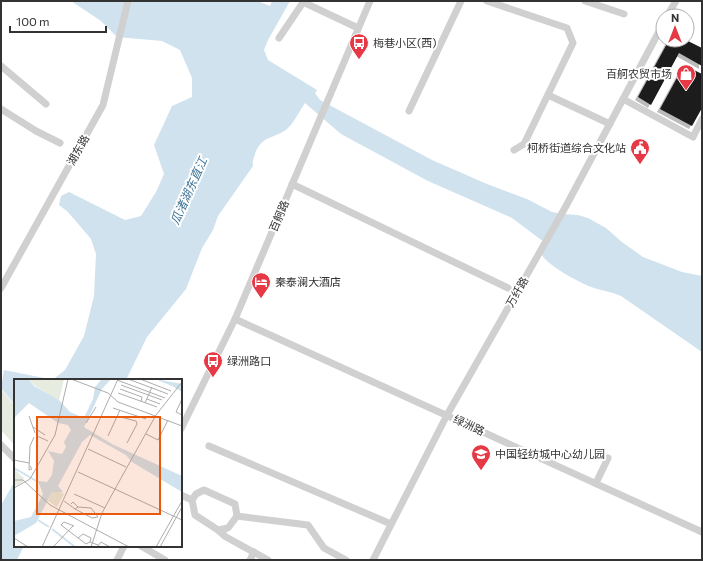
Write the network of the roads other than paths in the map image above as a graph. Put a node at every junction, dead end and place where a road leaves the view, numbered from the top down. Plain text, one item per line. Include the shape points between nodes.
1 (128, 1) edge
2 (370, 1) edge
3 (461, 1) edge
4 (488, 1) edge
5 (585, 1) edge
6 (304, 2) edge
7 (624, 14) dead end
8 (358, 28) junction
9 (279, 38) dead end
10 (655, 39) edge
11 (1, 66) edge
12 (548, 95) junction
13 (623, 99) junction
14 (46, 104) dead end
15 (1, 110) edge
16 (409, 111) dead end
17 (702, 119) edge
18 (610, 124) junction
19 (60, 143) dead end
20 (514, 150) dead end
21 (292, 184) junction
22 (1, 288) edge
23 (508, 288) dead end
24 (235, 318) junction
25 (447, 415) junction
26 (182, 427) edge
27 (209, 446) dead end
28 (2, 447) edge
29 (14, 458) edge
30 (608, 458) dead end
31 (596, 483) junction
32 (182, 495) edge
33 (192, 500) junction
34 (237, 516) junction
35 (391, 524) junction
36 (218, 530) junction
37 (702, 532) edge
38 (124, 547) edge
39 (143, 547) edge
40 (254, 552) junction
41 (117, 560) edge
42 (165, 560) edge
43 (250, 560) edge
44 (268, 560) edge
45 (346, 560) edge
46 (373, 560) edge

1 - 22 street, 湖东路 via 103,105
2 - 8 street, 百舸路
3 - 16 street
4 - 12 street via 567,28 573,43
5 - 7 street
6 - 8 street
6 - 9 street
8 - 21 street, 百舸路
10 - 13 street, 万纤路
11 - 14 street
12 - 18 street
12 - 20 street via 524,144
13 - 17 street via 693,137
13 - 18 street, 万纤路
15 - 19 street
18 - 25 street, 万纤路
21 - 23 street
21 - 24 street, 百舸路
24 - 25 street, 绿洲路
24 - 26 street, 百舸路
25 - 31 street, 绿洲路
25 - 35 street, 万纤路
27 - 35 street
28 - 29 street
30 - 31 street
31 - 37 street, 绿洲路
32 - 33 street
33 - 34 street via 196,494 204,490 235,504
33 - 36 street via 195,515
34 - 36 street via 228,528
34 - 45 street via 308,525 324,548
35 - 46 street, 万纤路
36 - 40 street
38 - 41 street
39 - 42 street
40 - 43 street
40 - 44 street

